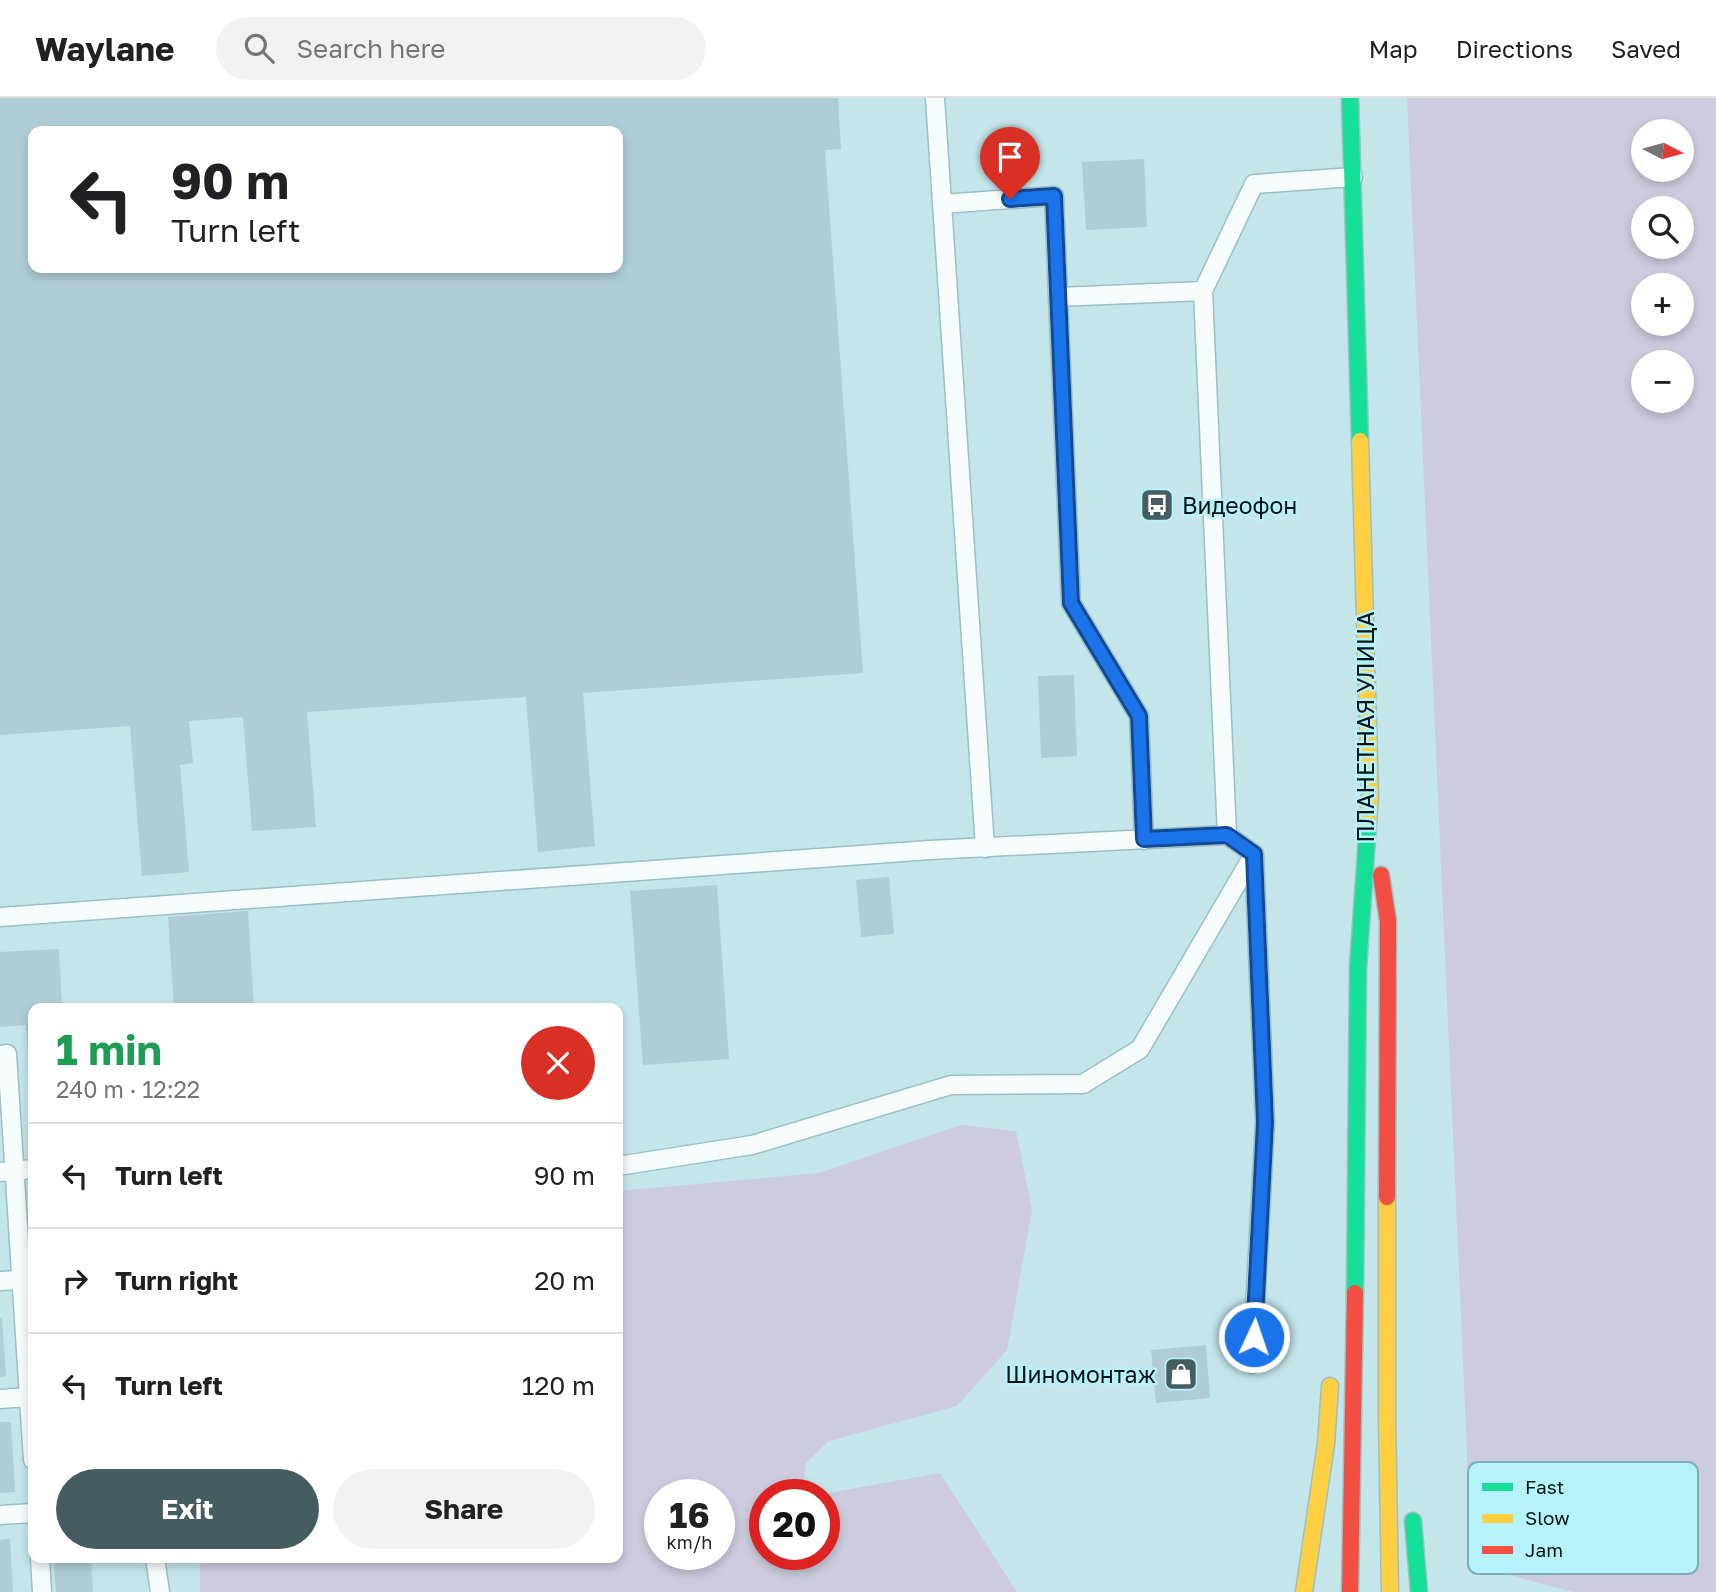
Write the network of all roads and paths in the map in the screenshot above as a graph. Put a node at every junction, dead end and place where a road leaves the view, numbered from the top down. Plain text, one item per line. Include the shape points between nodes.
1 (935, 98) edge
2 (1350, 98) edge
3 (1353, 177) junction
4 (942, 204) junction
5 (1203, 290) junction
6 (1058, 297) junction
7 (1370, 797) junction
8 (1227, 835) junction
9 (1144, 839) junction
10 (985, 848) junction
11 (1254, 854) junction
12 (0, 917) edge
13 (1358, 968) junction
14 (0, 1055) edge
15 (623, 1165) edge
16 (28, 1170) edge
17 (7, 1171) edge
18 (1389, 1241) junction
19 (1339, 1244) dead end
20 (21, 1280) junction
21 (0, 1281) edge
22 (1252, 1364) dead end
23 (1331, 1367) dead end
24 (28, 1382) edge
25 (1403, 1383) dead end
26 (28, 1397) edge
27 (0, 1399) edge
28 (1412, 1506) dead end
29 (28, 1513) edge
30 (0, 1516) edge
31 (40, 1563) edge
32 (156, 1563) edge
33 (42, 1592) edge
34 (160, 1592) edge
35 (1304, 1592) edge
36 (1350, 1592) edge
37 (1390, 1592) edge
38 (1419, 1592) edge

1 - 4 lane
2 - 3 main road, ПЛАНЕТНАЯ УЛИЦА
3 - 5 lane via 1254,184
3 - 7 main road, ПЛАНЕТНАЯ УЛИЦА
4 - 6 lane via 1054,196
4 - 10 lane
5 - 6 lane
5 - 8 lane
6 - 9 lane via 1071,603 1139,716
7 - 13 main road, ПЛАНЕТНАЯ УЛИЦА
7 - 18 main road via 1388,921
8 - 9 lane
8 - 11 lane
9 - 10 lane
10 - 12 lane
11 - 15 lane via 1140,1049 1083,1084 951,1085 752,1145
11 - 22 lane via 1265,1122
13 - 19 main road
13 - 36 main road, ПЛАНЕТНАЯ УЛИЦА
14 - 17 lane via 7,1055
16 - 17 lane
17 - 20 lane
18 - 25 main road
18 - 37 main road
20 - 21 lane
20 - 24 lane
23 - 35 main road via 1326,1444
26 - 27 lane
28 - 38 main road
29 - 30 lane
31 - 33 lane
32 - 34 lane

